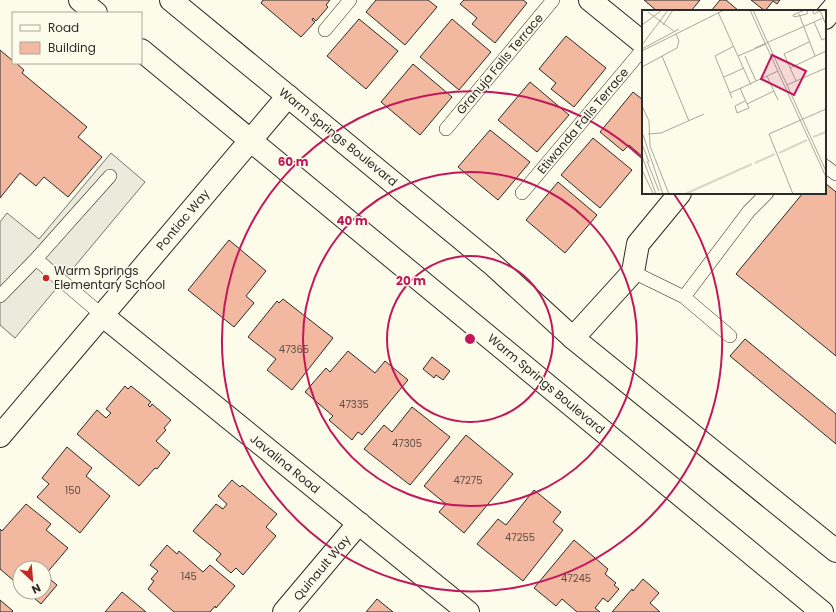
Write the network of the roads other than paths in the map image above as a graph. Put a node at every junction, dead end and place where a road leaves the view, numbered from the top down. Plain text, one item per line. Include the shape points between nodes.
1 (80, 0) edge
2 (171, 0) edge
3 (350, 0) edge
4 (553, 0) edge
5 (590, 0) edge
6 (836, 5) edge
7 (95, 12) edge
8 (826, 17) edge
9 (325, 30) dead end
10 (642, 43) edge
11 (642, 50) edge
12 (142, 51) edge
13 (288, 96) junction
14 (446, 129) dead end
15 (251, 140) junction
16 (826, 167) edge
17 (836, 174) edge
18 (110, 176) dead end
19 (522, 193) dead end
20 (679, 194) edge
21 (766, 194) edge
22 (36, 259) junction
23 (633, 272) junction
24 (0, 296) edge
25 (684, 297) junction
26 (102, 314) junction
27 (730, 336) dead end
28 (573, 338) junction
29 (0, 436) edge
30 (359, 523) junction
31 (836, 551) edge
32 (284, 612) edge
33 (468, 612) edge
34 (822, 612) edge

1 - 7 main road
2 - 13 main road, Warm Springs Boulevard
3 - 9 lane
4 - 14 lane, Granuja Falls Terrace
5 - 10 main road
6 - 8 main road
11 - 19 lane, Etiwanda Falls Terrace
12 - 15 main road, Warm Springs Boulevard
13 - 15 main road, Pontiac Way
13 - 28 main road, Warm Springs Boulevard via 492,264
15 - 26 main road, Pontiac Way
15 - 34 main road, Warm Springs Boulevard
16 - 17 lane
18 - 22 lane
20 - 23 main road via 638,244
21 - 25 lane via 748,211
22 - 24 lane
22 - 26 lane
23 - 25 lane
23 - 28 main road
25 - 27 lane
26 - 29 main road, Pontiac Way
26 - 30 main road, Javalina Road
28 - 31 main road, Warm Springs Boulevard
30 - 32 main road, Quinault Way
30 - 33 main road, Javalina Road

